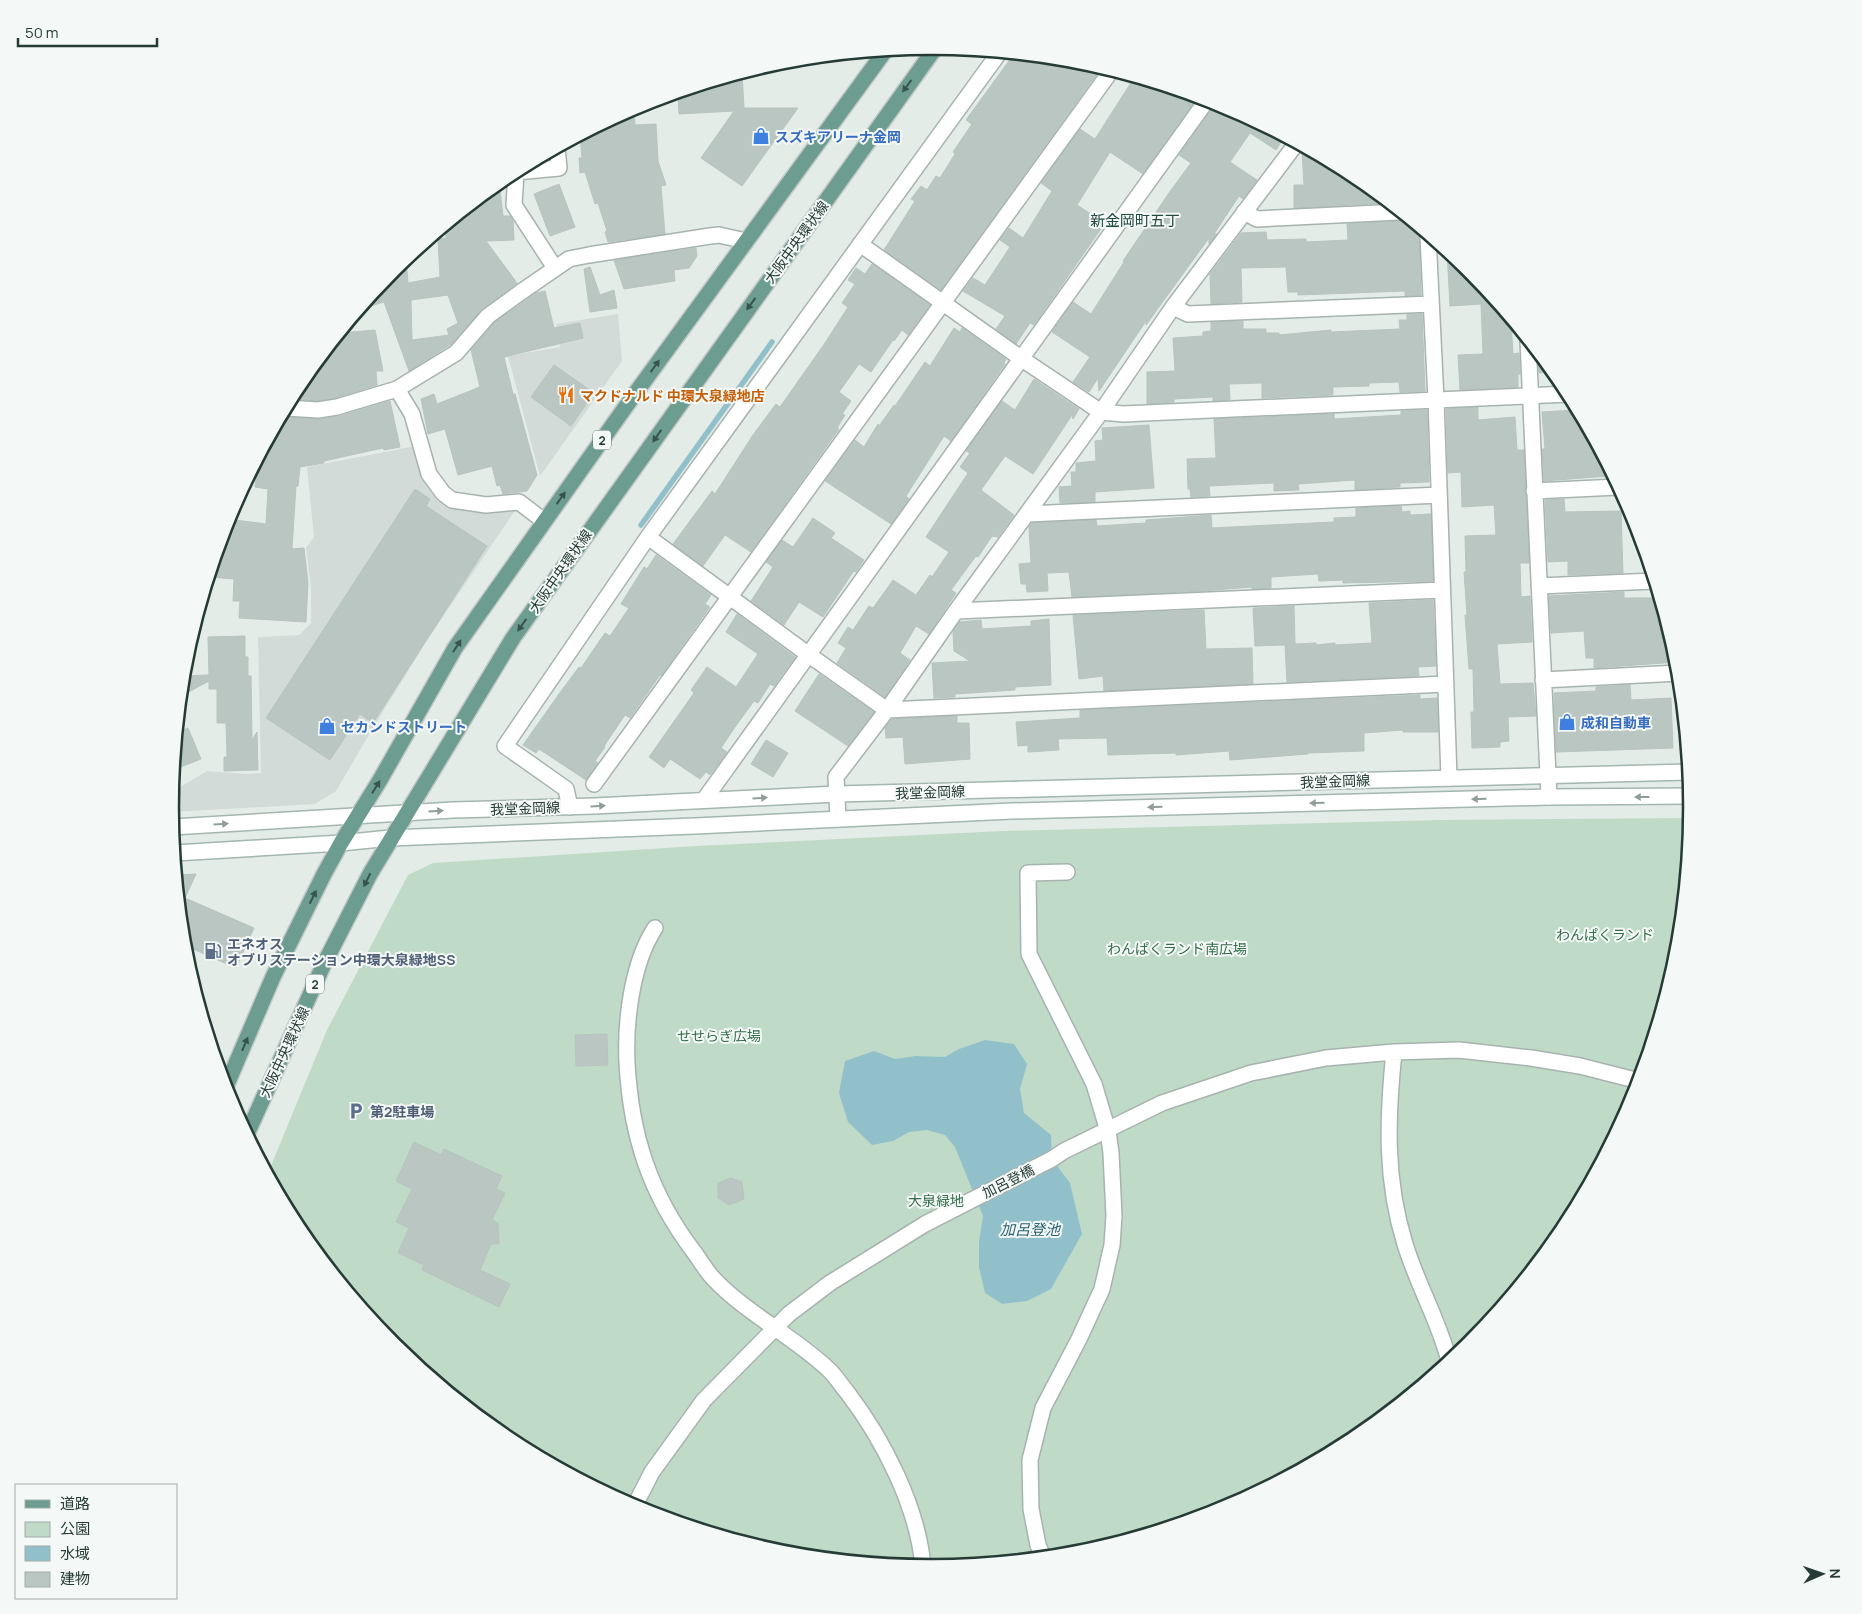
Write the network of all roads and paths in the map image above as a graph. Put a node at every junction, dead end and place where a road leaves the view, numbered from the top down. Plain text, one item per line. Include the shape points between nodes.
1 (930, 55) edge
2 (881, 57) edge
3 (994, 58) edge
4 (1107, 76) edge
5 (1203, 106) edge
6 (1293, 148) edge
7 (558, 155) edge
8 (531, 171) edge
9 (515, 180) edge
10 (1244, 212) junction
11 (1392, 212) edge
12 (746, 242) junction
13 (1428, 243) edge
14 (860, 244) junction
15 (555, 268) junction
16 (943, 303) junction
17 (1431, 304) junction
18 (1173, 307) junction
19 (1528, 349) edge
20 (1022, 359) junction
21 (397, 389) junction
22 (1559, 394) edge
23 (1530, 395) junction
24 (1436, 400) junction
25 (294, 408) edge
26 (1101, 412) junction
27 (1611, 487) edge
28 (1534, 490) junction
29 (1439, 495) junction
30 (1028, 514) junction
31 (544, 521) junction
32 (648, 537) junction
33 (1648, 582) edge
34 (1539, 586) junction
35 (1442, 590) junction
36 (730, 597) junction
37 (956, 611) junction
38 (809, 656) junction
39 (1671, 673) edge
40 (1543, 680) junction
41 (1446, 684) junction
42 (887, 710) junction
43 (1682, 772) edge
44 (1548, 776) junction
45 (1449, 778) junction
46 (594, 784) dead end
47 (837, 794) junction
48 (1683, 796) edge
49 (1549, 797) junction
50 (704, 800) junction
51 (570, 807) junction
52 (406, 813) junction
53 (358, 816) junction
54 (838, 819) junction
55 (180, 827) edge
56 (390, 838) junction
57 (341, 843) junction
58 (181, 854) edge
59 (1066, 872) dead end
60 (656, 928) dead end
61 (1394, 1052) junction
62 (230, 1078) edge
63 (1632, 1079) edge
64 (251, 1126) edge
65 (1108, 1131) junction
66 (775, 1327) junction
67 (1447, 1353) edge
68 (638, 1500) edge
69 (1041, 1551) edge
70 (921, 1559) edge

1 -> 52 main road, 大阪中央環状線 / 2 via 513,638
2 - 12 main road, 2
3 - 14 street
4 - 16 street
5 - 20 street
6 - 10 street
7 - 8 street via 559,168
9 - 15 street via 514,205
10 - 11 street via 1257,219
10 - 18 street
12 - 15 street via 720,235 710,236 569,259
31 -> 12 main road, 2
13 - 17 street
14 - 16 street
14 - 32 street
15 - 21 street via 488,316 456,353
16 - 20 street
16 - 36 street
17 - 18 street via 1188,314
17 - 24 street
18 - 26 street
19 - 23 street
20 - 26 street
20 - 38 street
21 - 25 street via 337,407
21 - 31 street via 412,414 429,474 443,493 452,500 486,505 519,502
22 - 23 street
23 - 24 street
23 - 28 street
24 - 26 street via 1123,414
24 - 29 street
26 - 30 street
27 - 28 street
28 - 34 street
29 - 30 street
29 - 35 street
30 - 37 street
53 -> 31 main road, 2 via 455,648
32 - 36 street
32 - 51 street via 505,746 566,789
33 - 34 street
34 - 40 street
35 - 37 street
35 - 41 street
36 - 38 street
36 - 46 street
37 - 42 street
38 - 42 street
38 - 50 street
39 - 40 street
40 - 44 street
41 - 42 street
41 - 45 street
42 - 47 street via 836,776
43 - 44 street, 我堂金岡線
44 - 45 street, 我堂金岡線
44 - 49 street
45 - 47 street, 我堂金岡線
50 -> 47 street, 我堂金岡線
47 - 54 street
48 -> 49 street, 我堂金岡線
49 -> 54 street, 我堂金岡線 via 1012,810
51 -> 50 street, 我堂金岡線
52 -> 51 street, 我堂金岡線
52 - 53 street, 我堂金岡線
52 - 56 main road, 大阪中央環状線 / 2
55 -> 53 street, 我堂金岡線
53 - 57 main road, 2
54 - 56 street, 我堂金岡線
56 - 57 street, 我堂金岡線
56 -> 64 main road, 大阪中央環状線 / 2 via 323,966
57 - 58 street, 我堂金岡線
62 -> 57 main road, 2 via 273,977
59 - 65 street via 1028,873 1030,954 1094,1084
60 - 66 street via 642,954 626,1039 629,1093 637,1136 650,1179 678,1232 712,1277
61 - 63 street, 加呂登橋 via 1459,1050 1531,1058
61 - 65 street, 加呂登橋 via 1326,1058 1251,1073 1162,1103
61 - 67 street via 1388,1149 1392,1195 1405,1244
65 - 66 street, 加呂登橋 via 925,1224 830,1283
65 - 69 street via 1114,1216 1112,1245 1102,1289 1044,1408 1030,1460 1031,1509
66 - 68 street, 加呂登橋 via 704,1400 652,1472
66 - 70 street via 828,1369 866,1417 897,1476 912,1516

